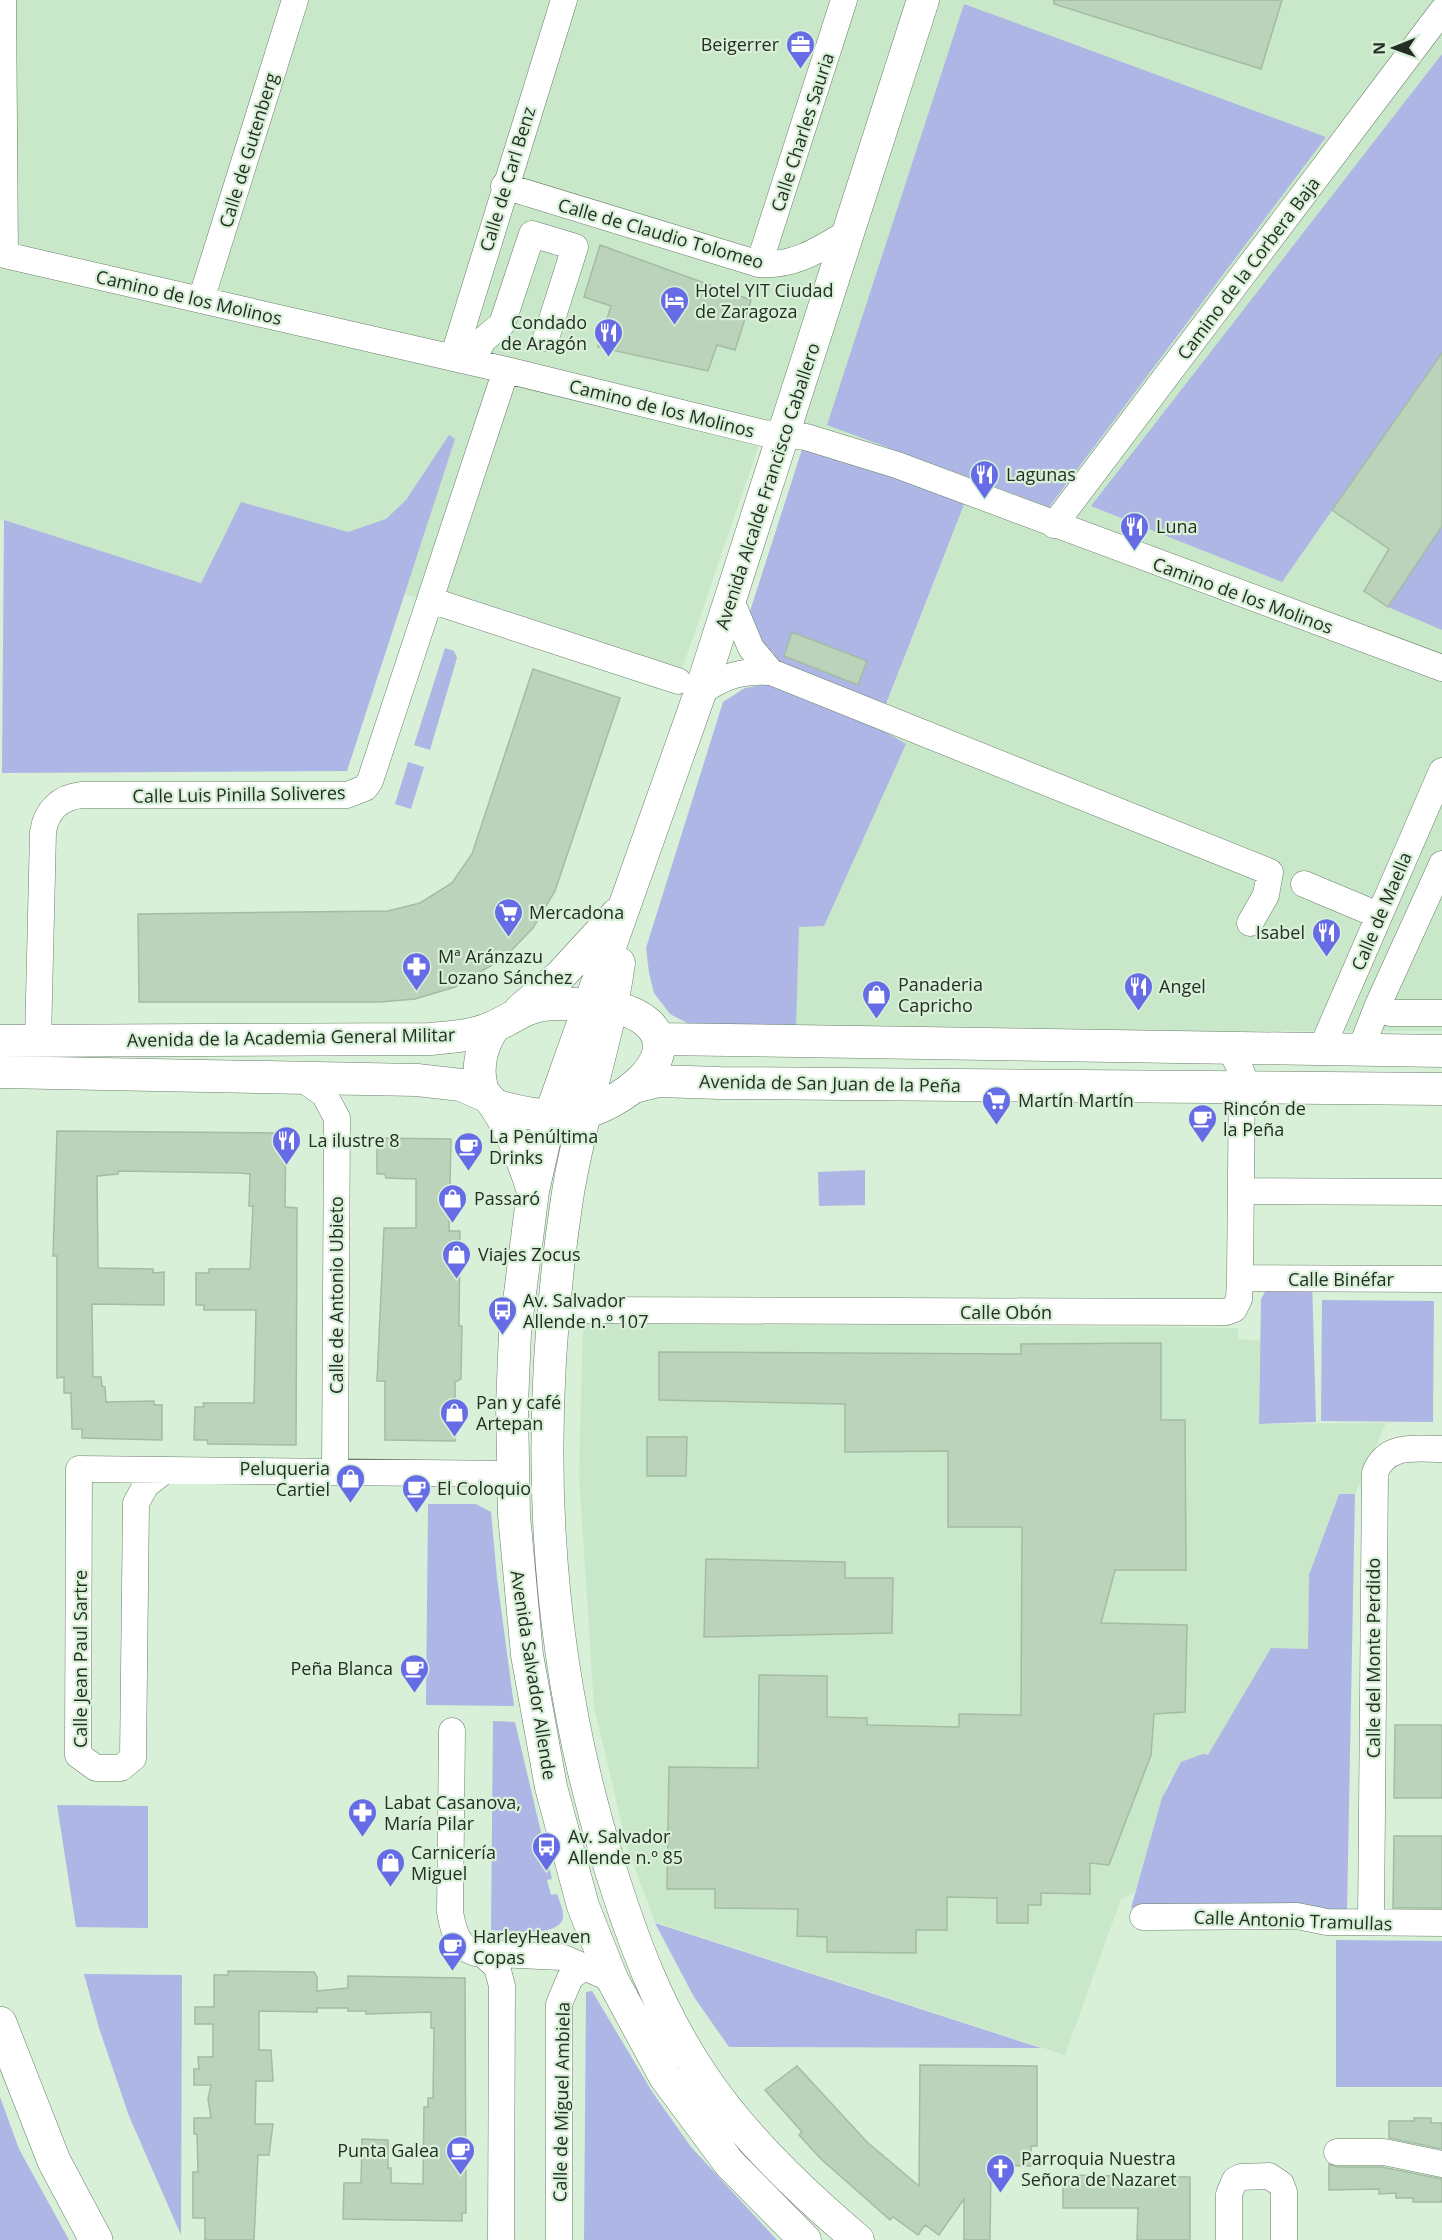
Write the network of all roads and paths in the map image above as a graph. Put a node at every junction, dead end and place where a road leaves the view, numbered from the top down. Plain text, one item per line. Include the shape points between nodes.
1 (3, 0) edge
2 (295, 0) edge
3 (564, 0) edge
4 (844, 0) edge
5 (923, 0) edge
6 (1442, 10) edge
7 (504, 186) junction
8 (849, 232) junction
9 (2, 255) edge
10 (759, 264) junction
11 (201, 300) junction
12 (546, 338) dead end
13 (463, 360) junction
14 (506, 370) junction
15 (783, 435) junction
16 (1054, 525) junction
17 (730, 598) junction
18 (430, 600) junction
19 (1442, 668) edge
20 (771, 672) junction
21 (689, 687) junction
22 (1442, 771) edge
23 (1442, 864) edge
24 (1304, 884) dead end
25 (627, 902) junction
26 (1378, 915) junction
27 (1250, 923) dead end
28 (1378, 1005) junction
29 (599, 1006) junction
30 (1442, 1012) edge
31 (507, 1019) junction
32 (654, 1032) junction
33 (38, 1040) junction
34 (0, 1041) edge
35 (1226, 1049) junction
36 (1321, 1050) junction
37 (1360, 1050) junction
38 (1442, 1051) edge
39 (0, 1072) edge
40 (304, 1080) junction
41 (367, 1080) junction
42 (634, 1087) junction
43 (1241, 1087) junction
44 (1442, 1089) edge
45 (490, 1101) junction
46 (584, 1113) junction
47 (550, 1116) junction
48 (337, 1118) junction
49 (533, 1191) junction
50 (1241, 1191) junction
51 (1442, 1192) edge
52 (1240, 1278) junction
53 (1442, 1279) edge
54 (554, 1311) junction
55 (1442, 1449) edge
56 (164, 1472) junction
57 (334, 1472) junction
58 (512, 1474) junction
59 (452, 1731) dead end
60 (1143, 1917) dead end
61 (1371, 1922) junction
62 (1442, 1923) edge
63 (484, 1955) junction
64 (589, 1964) junction
65 (646, 1970) junction
66 (0, 2023) edge
67 (1337, 2152) dead end
68 (1442, 2164) edge
69 (96, 2240) edge
70 (501, 2240) edge
71 (559, 2240) edge
72 (805, 2240) edge
73 (858, 2240) edge
74 (1229, 2240) edge
75 (1284, 2240) edge

1 - 9 street
2 - 11 street, Calle de Gutenberg
3 - 7 street, Calle de Carl Benz
4 - 10 street, Calle Charles Sauria
5 - 8 main road, Avenida Alcalde Francisco Caballero
6 - 16 street, Camino de la Corbera Baja
7 - 10 street, Calle de Claudio Tolomeo
7 - 13 street, Calle de Carl Benz
8 - 10 street, Calle de Claudio Tolomeo via 793,262
8 - 15 main road, Avenida Alcalde Francisco Caballero
9 - 11 street, Camino de los Molinos
11 - 13 street, Camino de los Molinos
12 - 13 street via 574,247 532,234 502,324
13 - 14 street, Camino de los Molinos
14 - 15 street, Camino de los Molinos
14 - 18 street, Calle Luis Pinilla Soliveres
15 - 16 street, Camino de los Molinos via 806,437 897,465
15 - 17 main road, Avenida Alcalde Francisco Caballero
16 - 19 street, Camino de los Molinos
17 - 20 street via 751,648
17 - 21 main road, Avenida Alcalde Francisco Caballero
18 - 21 street
18 - 33 street, Calle Luis Pinilla Soliveres via 370,781 357,793 82,795 63,800 48,814 43,832
20 - 21 street via 727,676
20 - 27 street via 1270,872 1266,895
21 - 25 main road, Avenida Alcalde Francisco Caballero
22 - 26 street, Calle de Maella
23 - 28 street
24 - 26 street
25 - 29 main road, Avenida Alcalde Francisco Caballero
25 - 31 main road, Avenida Alcalde Francisco Caballero via 560,976
25 - 32 main road, Avenida Alcalde Francisco Caballero via 638,993
26 - 36 street, Calle de Maella
28 - 30 street via 1390,1013
28 - 37 street
29 - 31 main road, Avenida de la Academia General Militar via 542,1005
29 - 32 main road via 637,1016
29 - 46 main road, Avenida Alcalde Francisco Caballero
29 - 47 main road, Avenida Salvador Allende
31 - 33 main road, Avenida de la Academia General Militar via 471,1034 430,1039
31 - 45 main road via 488,1035 481,1058 480,1078
32 - 35 main road
32 - 42 main road, Avenida de San Juan de la Peña via 657,1053 649,1071
33 - 34 main road, Avenida de la Academia General Militar
35 - 36 main road
35 - 43 street via 1239,1063
36 - 37 main road
37 - 38 main road
39 - 40 main road, Avenida de la Academia General Militar
40 - 41 main road, Avenida de la Academia General Militar
40 - 48 street via 324,1094
41 - 45 main road, Avenida de la Academia General Militar via 461,1085
41 - 48 street
42 - 43 main road, Avenida de San Juan de la Peña via 669,1081
42 - 46 main road, Avenida de San Juan de la Peña via 610,1103
43 - 44 main road, Avenida de San Juan de la Peña
43 - 50 street, Calle Obón
45 - 47 main road, Avenida de San Juan de la Peña via 521,1113
45 - 49 main road via 519,1154
46 - 47 main road, Avenida de San Juan de la Peña
46 - 54 main road, Avenida Salvador Allende via 567,1197
47 - 49 main road, Avenida Salvador Allende
48 - 57 street, Calle de Antonio Ubieto
49 - 58 main road, Avenida Salvador Allende via 515,1334
50 - 51 street
50 - 52 street, Calle Obón
52 - 53 street, Calle Binéfar
52 - 54 street, Calle Obón via 1238,1305 1226,1312
54 - 65 main road, Avenida Salvador Allende via 547,1486 558,1636 590,1799 618,1896
55 - 61 street, Calle del Monte Perdido via 1399,1450 1388,1454 1375,1473
56 - 56 street, Calle Jean Paul Sartre via 79,1469 78,1755 96,1768 121,1768 133,1758 136,1503 146,1485
56 - 57 street, Calle Jean Paul Sartre
57 - 58 street, Calle Jean Paul Sartre
58 - 64 main road, Avenida Salvador Allende via 532,1684 558,1817 586,1917
59 - 63 street via 450,1912 462,1945
60 - 61 street, Calle Antonio Tramullas via 1297,1916 1327,1922
61 - 62 street, Calle Antonio Tramullas
63 - 64 street
63 - 70 street via 497,1967 502,1986
64 - 65 street
64 - 71 street, Calle de Miguel Ambiela via 570,1978 559,2004
64 - 72 main road, Avenida Salvador Allende via 697,2123 755,2192
65 - 73 main road, Avenida Salvador Allende via 683,2046 719,2100 776,2164
66 - 69 highway via 54,2161
67 - 68 street via 1384,2152
74 - 75 street via 1229,2194 1235,2180 1269,2176 1281,2184 1284,2192

